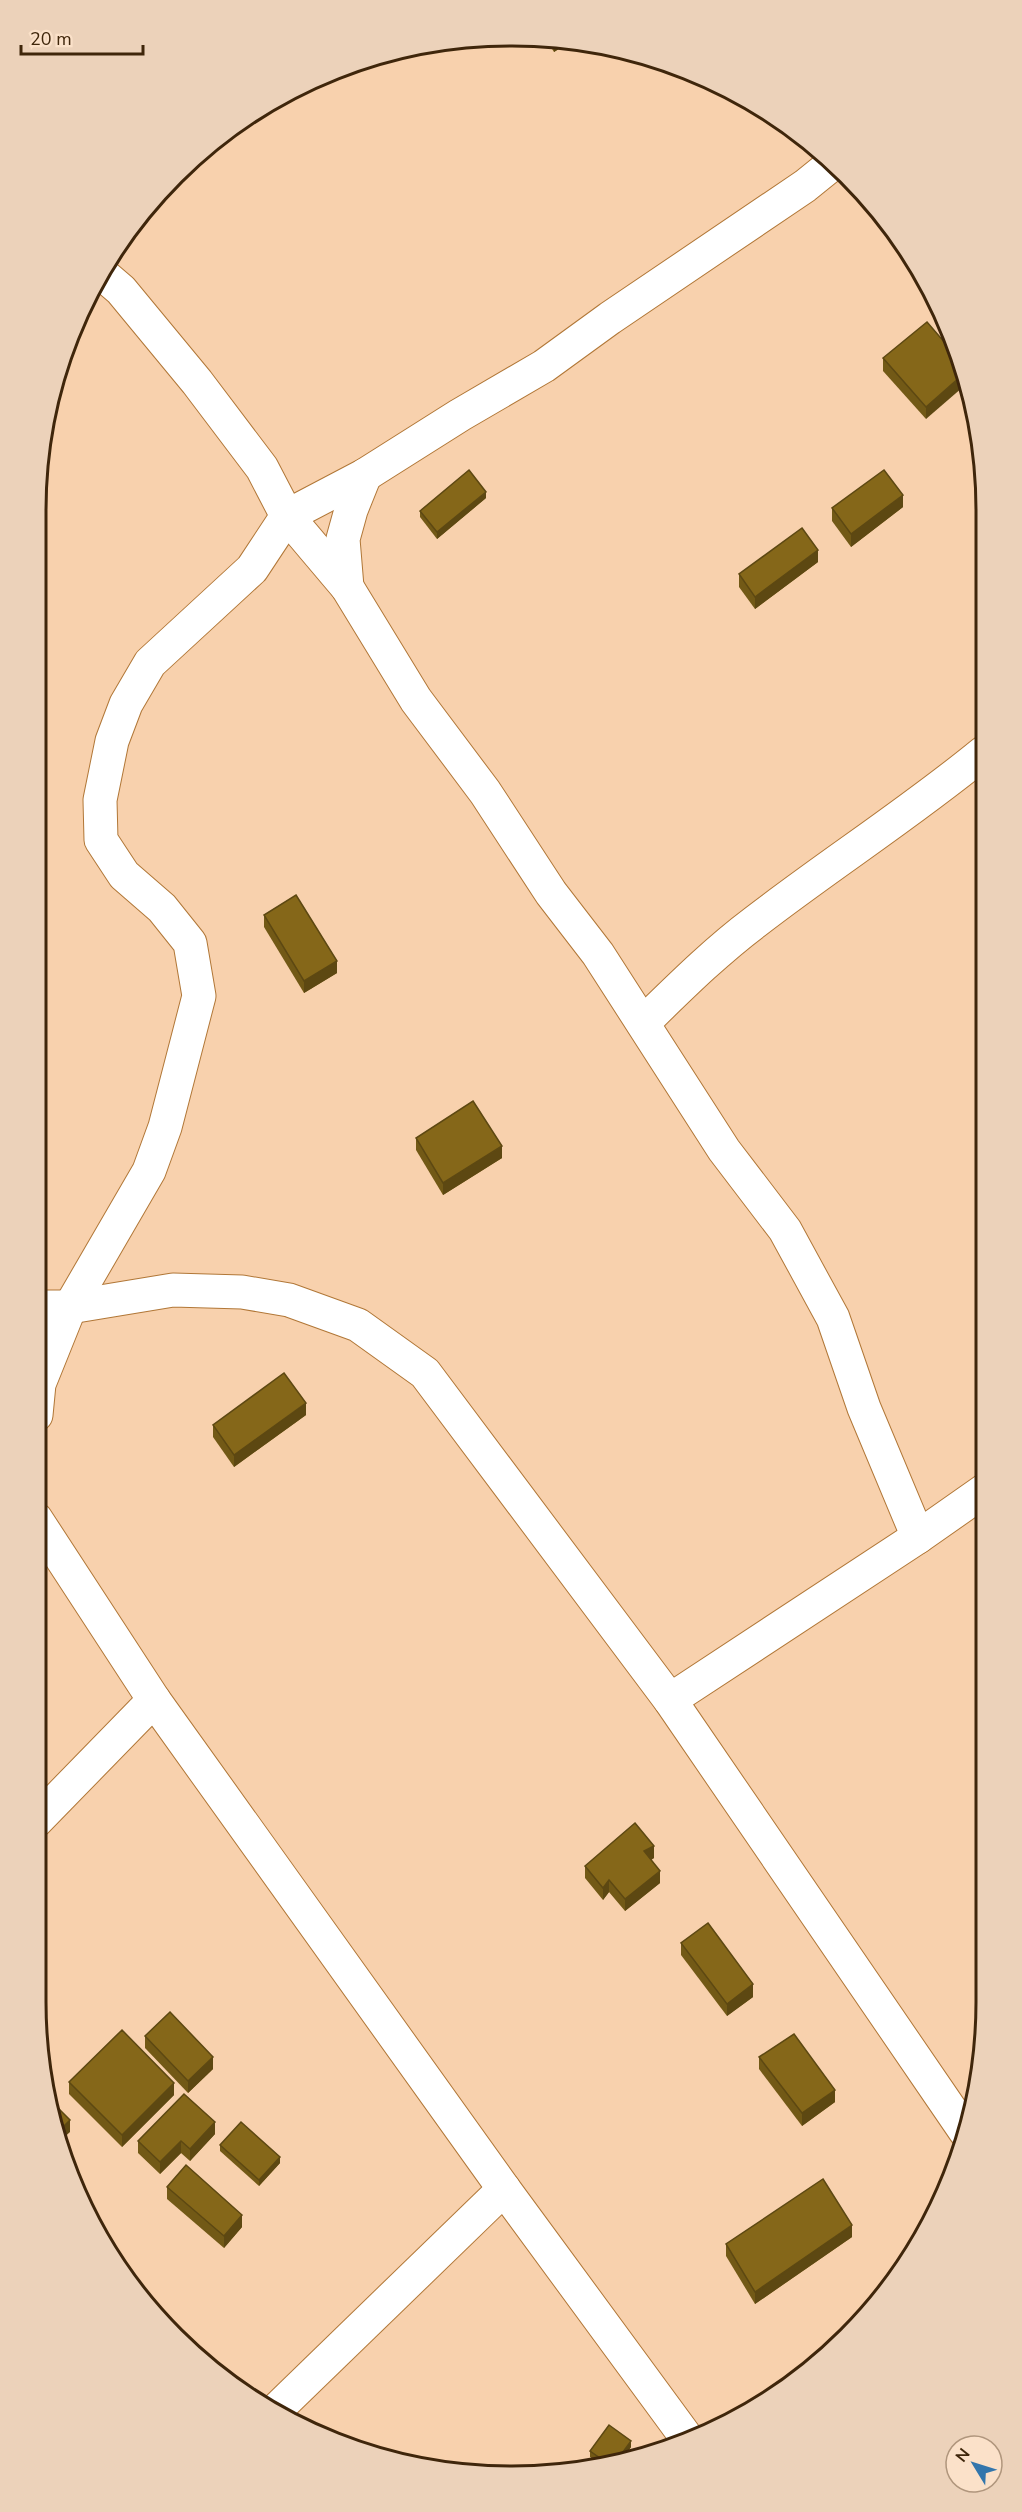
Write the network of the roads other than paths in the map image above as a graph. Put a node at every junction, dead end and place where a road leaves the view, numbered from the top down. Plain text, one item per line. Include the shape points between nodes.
1 (825, 170) edge
2 (109, 279) edge
3 (366, 475) junction
4 (287, 516) junction
5 (347, 587) junction
6 (976, 759) edge
7 (643, 1023) junction
8 (70, 1307) junction
9 (46, 1308) edge
10 (46, 1367) edge
11 (976, 1496) edge
12 (46, 1534) edge
13 (918, 1538) junction
14 (154, 1700) junction
15 (670, 1700) junction
16 (46, 1811) edge
17 (959, 2124) edge
18 (504, 2189) junction
19 (282, 2405) edge
20 (683, 2432) edge

1 - 3 street via 544,366
2 - 4 street via 197,382 262,468
3 - 4 street
3 - 5 street via 343,539
4 - 5 street
4 - 8 street via 252,569 150,663 126,704 111,741 100,800 100,840 124,875 162,908 190,943 198,996 165,1127 149,1171
5 - 7 street via 416,700 485,792
6 - 7 street via 754,922
7 - 13 street via 724,1150 785,1230 832,1318
8 - 9 street
8 - 10 street
8 - 15 street via 173,1290 242,1292 290,1300 358,1325 425,1373
11 - 13 street
12 - 14 street
13 - 15 street
14 - 16 street
14 - 18 street
15 - 17 street
18 - 19 street
18 - 20 street

